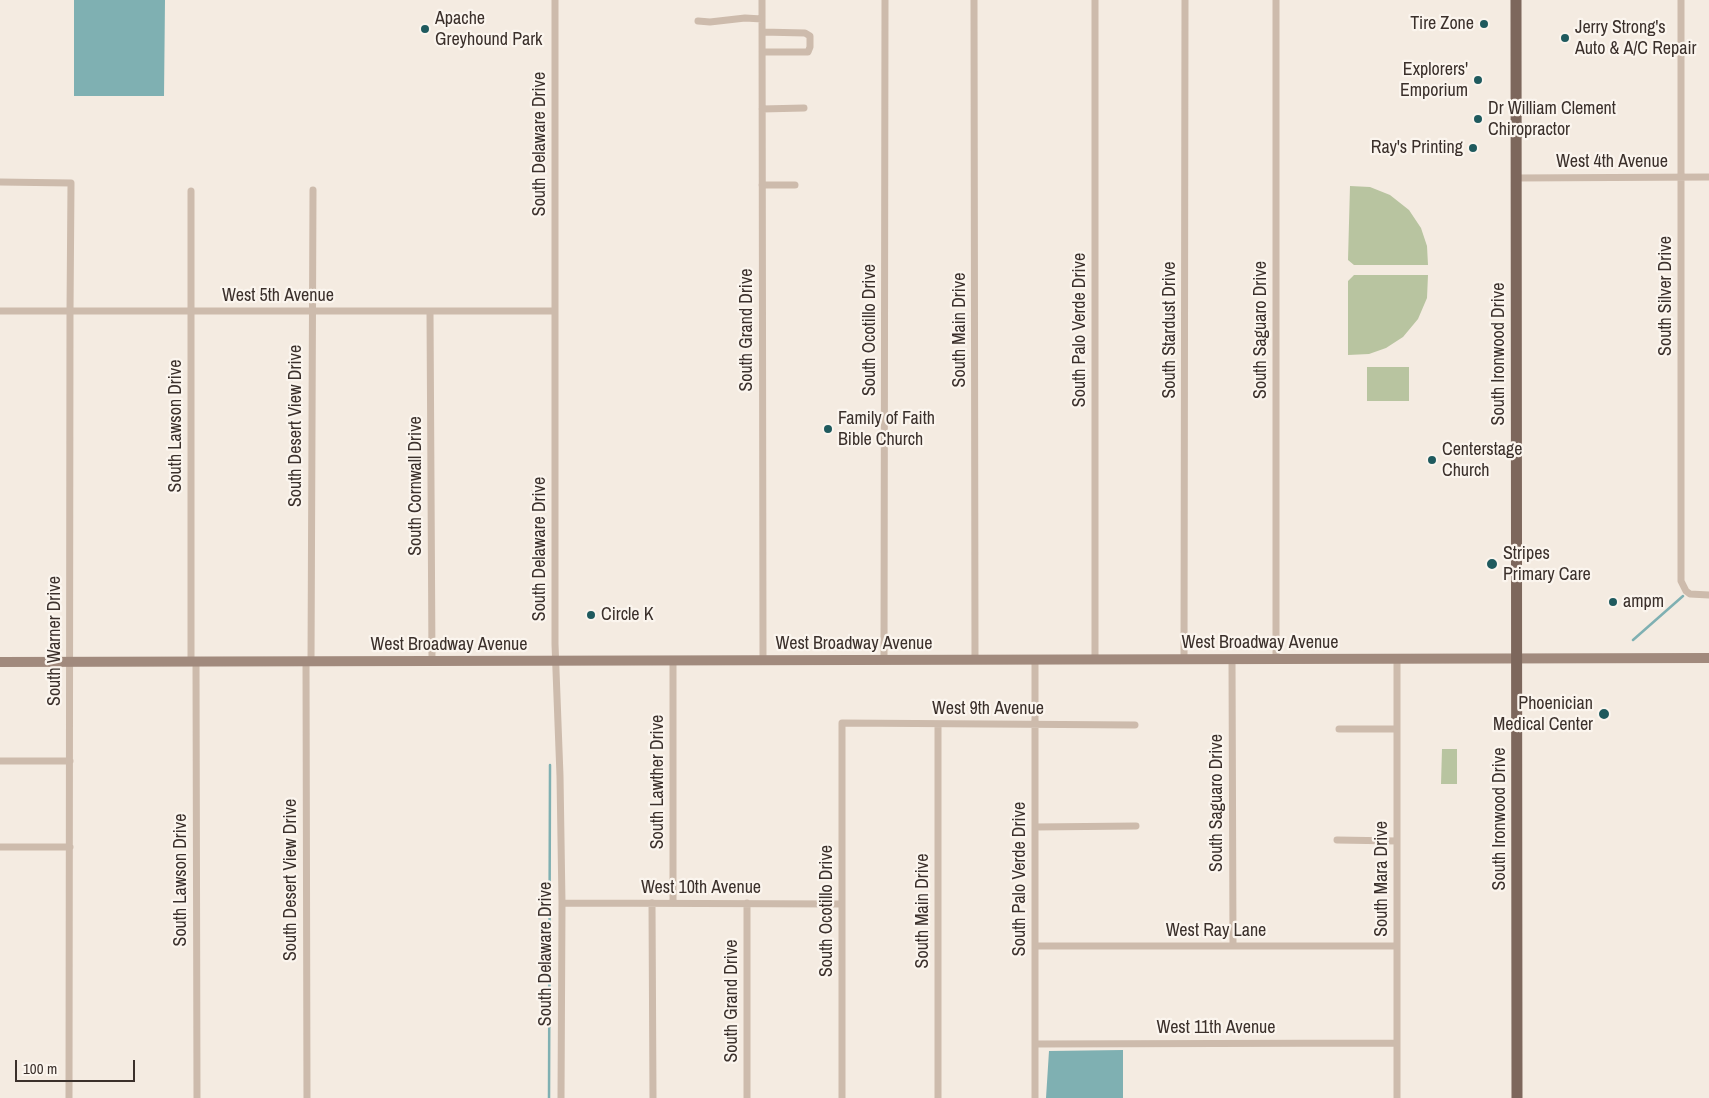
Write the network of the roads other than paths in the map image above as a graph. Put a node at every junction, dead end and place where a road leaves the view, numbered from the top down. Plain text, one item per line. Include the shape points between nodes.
1 (555, 0) edge
2 (762, 0) edge
3 (885, 0) edge
4 (974, 0) edge
5 (1095, 0) edge
6 (1185, 0) edge
7 (1276, 0) edge
8 (1516, 0) edge
9 (1681, 0) edge
10 (762, 19) junction
11 (698, 21) dead end
12 (762, 32) junction
13 (762, 52) junction
14 (762, 108) junction
15 (804, 108) dead end
16 (1681, 177) junction
17 (1709, 177) edge
18 (1516, 178) junction
19 (0, 182) edge
20 (762, 185) junction
21 (795, 185) dead end
22 (313, 190) dead end
23 (191, 191) dead end
24 (0, 311) edge
25 (70, 311) junction
26 (191, 311) junction
27 (311, 311) junction
28 (430, 311) junction
29 (555, 311) junction
30 (1709, 595) edge
31 (1709, 658) edge
32 (1184, 659) junction
33 (1232, 659) junction
34 (1276, 659) junction
35 (1517, 659) junction
36 (673, 660) junction
37 (763, 660) junction
38 (884, 660) junction
39 (975, 660) junction
40 (1035, 660) junction
41 (1095, 660) junction
42 (1397, 660) junction
43 (70, 661) junction
44 (432, 661) junction
45 (556, 661) junction
46 (0, 662) edge
47 (193, 662) junction
48 (308, 662) junction
49 (842, 723) joint
50 (938, 724) junction
51 (1035, 724) junction
52 (1135, 725) dead end
53 (1339, 729) dead end
54 (1397, 729) junction
55 (0, 761) edge
56 (70, 761) junction
57 (1136, 826) dead end
58 (1035, 827) junction
59 (1337, 840) dead end
60 (1397, 841) junction
61 (0, 847) edge
62 (70, 847) junction
63 (562, 903) junction
64 (652, 903) junction
65 (673, 903) junction
66 (747, 903) junction
67 (841, 904) junction
68 (1036, 946) junction
69 (1233, 946) junction
70 (1396, 946) junction
71 (1396, 1043) junction
72 (1035, 1044) junction
73 (70, 1098) edge
74 (197, 1098) edge
75 (307, 1098) edge
76 (561, 1098) edge
77 (653, 1098) edge
78 (747, 1098) edge
79 (842, 1098) edge
80 (938, 1098) edge
81 (1035, 1098) edge
82 (1396, 1098) edge
83 (1517, 1098) edge

1 - 29 street, South Delaware Drive
2 - 10 street, South Grand Drive
3 - 38 street, South Ocotillo Drive
4 - 39 street, South Main Drive
5 - 41 street, South Palo Verde Drive
6 - 32 street, South Stardust Drive
7 - 34 street, South Saguaro Drive
8 - 18 main road, South Ironwood Drive
9 - 16 street, South Silver Drive
10 - 11 street
10 - 12 street, South Grand Drive
12 - 13 street, South Grand Drive
12 - 13 street via 805,33 810,36 808,52
13 - 14 street, South Grand Drive
14 - 15 street
14 - 20 street, South Grand Drive
16 - 17 street, West 4th Avenue
16 - 18 street, West 4th Avenue
16 - 30 street, South Silver Drive via 1681,581 1690,594
18 - 35 main road, South Ironwood Drive
19 - 25 street, South Warner Drive via 71,183
20 - 21 street
20 - 37 street, South Grand Drive
22 - 27 street, South Desert View Drive
23 - 26 street, South Lawson Drive
24 - 25 street, West 5th Avenue
25 - 26 street, West 5th Avenue
25 - 43 street, South Warner Drive
26 - 27 street, West 5th Avenue
26 - 47 street, South Lawson Drive
27 - 28 street, West 5th Avenue
27 - 48 street, South Desert View Drive
28 - 29 street, West 5th Avenue
28 - 44 street, South Cornwall Drive
29 - 45 street, South Delaware Drive
31 - 35 main road, West Broadway Avenue
32 - 33 main road, West Broadway Avenue
32 - 41 main road, West Broadway Avenue
33 - 34 main road, West Broadway Avenue
33 - 69 street, South Saguaro Drive
34 - 42 main road, West Broadway Avenue
35 - 42 main road, West Broadway Avenue
35 - 83 main road, South Ironwood Drive
36 - 37 main road, West Broadway Avenue
36 - 45 main road, West Broadway Avenue
36 - 65 street, South Lawther Drive
37 - 38 main road, West Broadway Avenue
38 - 39 main road, West Broadway Avenue
39 - 40 main road, West Broadway Avenue
40 - 41 main road, West Broadway Avenue
40 - 51 street, South Palo Verde Drive
42 - 54 street, South Mara Drive
43 - 46 main road, West Broadway Avenue
43 - 47 main road, West Broadway Avenue
43 - 56 street, South Warner Drive
44 - 45 main road, West Broadway Avenue
44 - 48 main road, West Broadway Avenue
45 - 63 street, South Delaware Drive
47 - 48 main road, West Broadway Avenue
47 - 74 street, South Lawson Drive
48 - 75 street, South Desert View Drive
49 - 50 street, West 9th Avenue
49 - 67 street, South Ocotillo Drive
50 - 51 street, West 9th Avenue
50 - 80 street, South Main Drive
51 - 52 street, West 9th Avenue
51 - 58 street, South Palo Verde Drive
53 - 54 street
54 - 60 street, South Mara Drive
55 - 56 street
56 - 62 street, South Warner Drive
57 - 58 street
58 - 68 street, South Palo Verde Drive
59 - 60 street
60 - 70 street, South Mara Drive
61 - 62 street
62 - 73 street, South Warner Drive
63 - 64 street, West 10th Avenue
63 - 76 street, South Delaware Drive
64 - 65 street, West 10th Avenue
64 - 77 street
65 - 66 street, West 10th Avenue
66 - 67 street, West 10th Avenue
66 - 78 street, South Grand Drive
67 - 79 street, South Ocotillo Drive
68 - 69 street, West Ray Lane
68 - 72 street, South Palo Verde Drive
69 - 70 street, West Ray Lane
70 - 71 street, South Mara Drive
71 - 72 street, West 11th Avenue
71 - 82 street, South Mara Drive
72 - 81 street, South Palo Verde Drive

